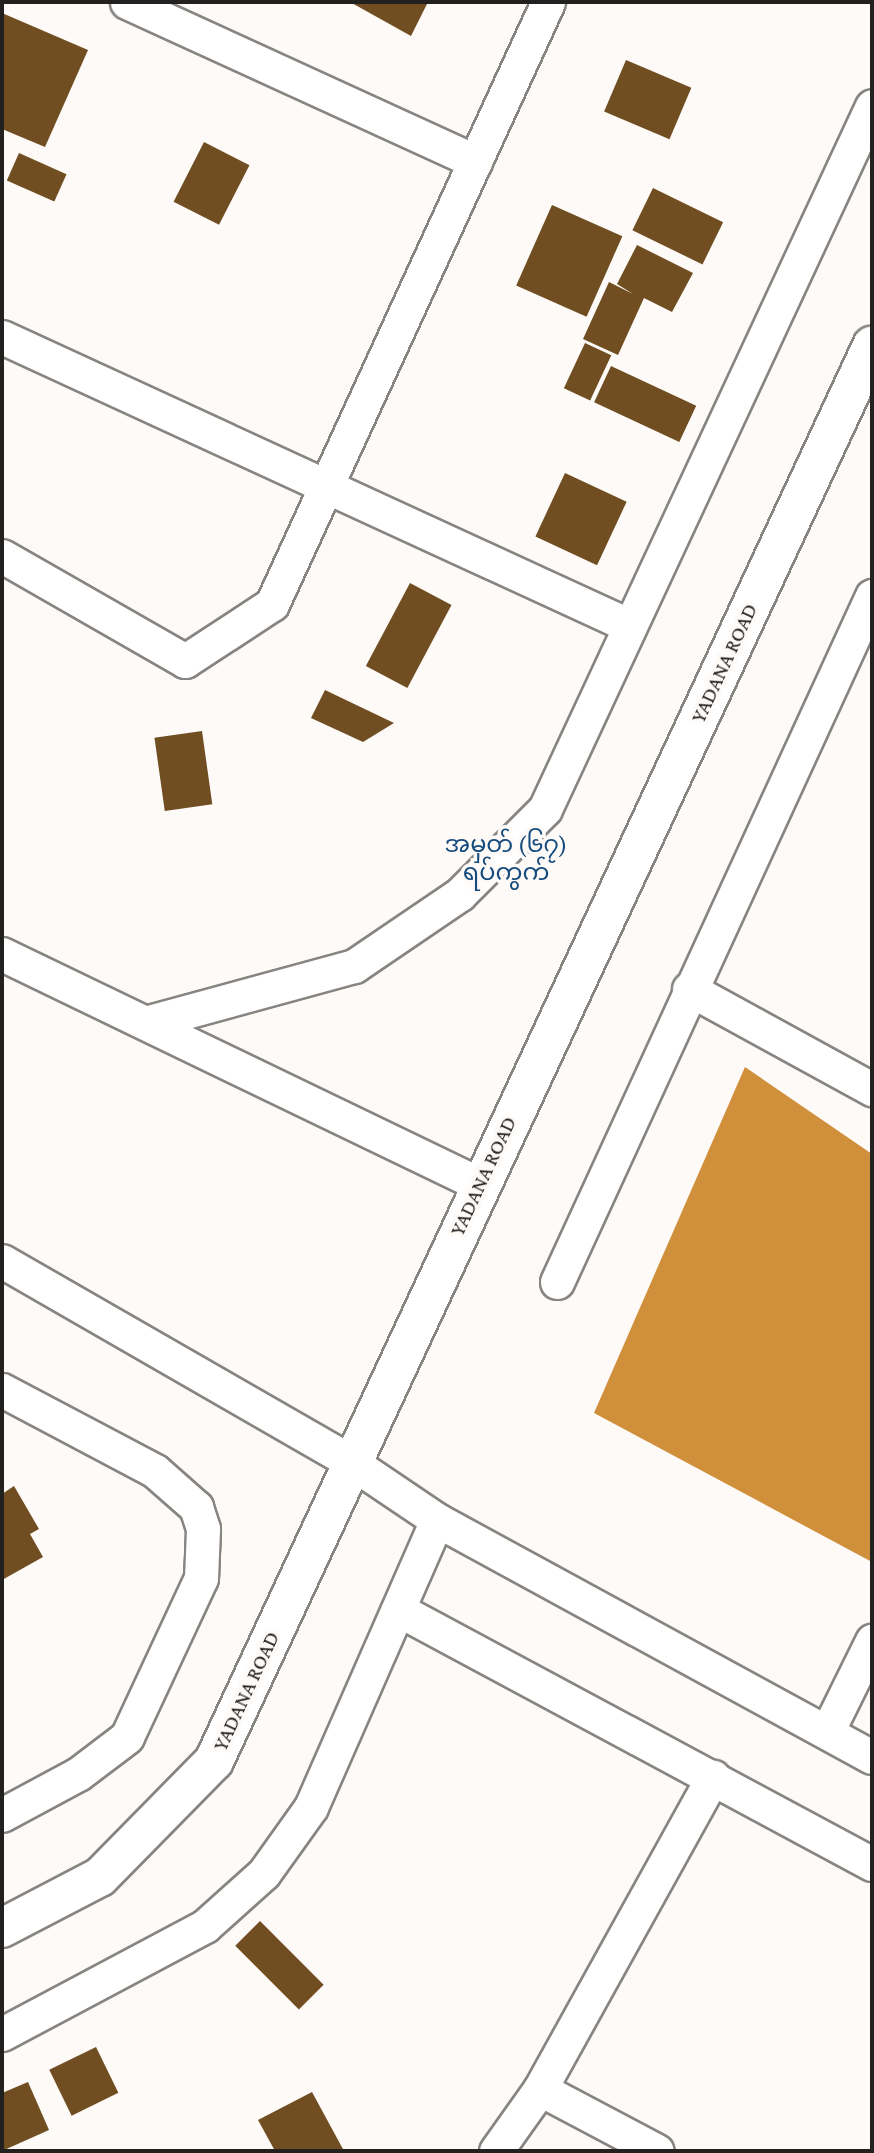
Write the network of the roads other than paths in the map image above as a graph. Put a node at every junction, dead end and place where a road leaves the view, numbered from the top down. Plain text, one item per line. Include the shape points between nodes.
1 (127, 2) edge
2 (548, 2) edge
3 (872, 106) edge
4 (475, 161) junction
5 (2, 337) edge
6 (872, 346) edge
7 (328, 482) junction
8 (2, 556) edge
9 (872, 596) edge
10 (630, 625) junction
11 (2, 954) edge
12 (689, 989) junction
13 (149, 1023) junction
14 (872, 1089) edge
15 (480, 1184) junction
16 (2, 1261) edge
17 (557, 1282) dead end
18 (9, 1403) edge
19 (351, 1462) junction
20 (437, 1520) junction
21 (399, 1610) junction
22 (872, 1641) edge
23 (827, 1732) junction
24 (872, 1757) edge
25 (713, 1777) junction
26 (2, 1815) edge
27 (872, 1864) edge
28 (2, 1928) edge
29 (2, 2034) edge
30 (540, 2089) junction
31 (496, 2151) edge
32 (657, 2151) edge

1 - 4 street
2 - 4 street
3 - 10 street
4 - 7 street
5 - 7 street
6 - 15 main road, YADANA ROAD
7 - 8 street via 272,604 185,661
7 - 10 street
9 - 12 street
10 - 13 street via 544,809 460,894 355,966
11 - 13 street
12 - 14 street
12 - 17 street
13 - 15 street
15 - 19 main road, YADANA ROAD
16 - 19 street
18 - 26 street via 155,1471 196,1507 203,1529 201,1578 127,1737 78,1774
19 - 20 street
19 - 28 main road, YADANA ROAD via 214,1761 100,1877
20 - 21 street
20 - 23 street
21 - 25 street
21 - 29 street via 311,1807 264,1873 205,1926
22 - 23 street
23 - 24 street
25 - 27 street
25 - 30 street
30 - 31 street
30 - 32 street

